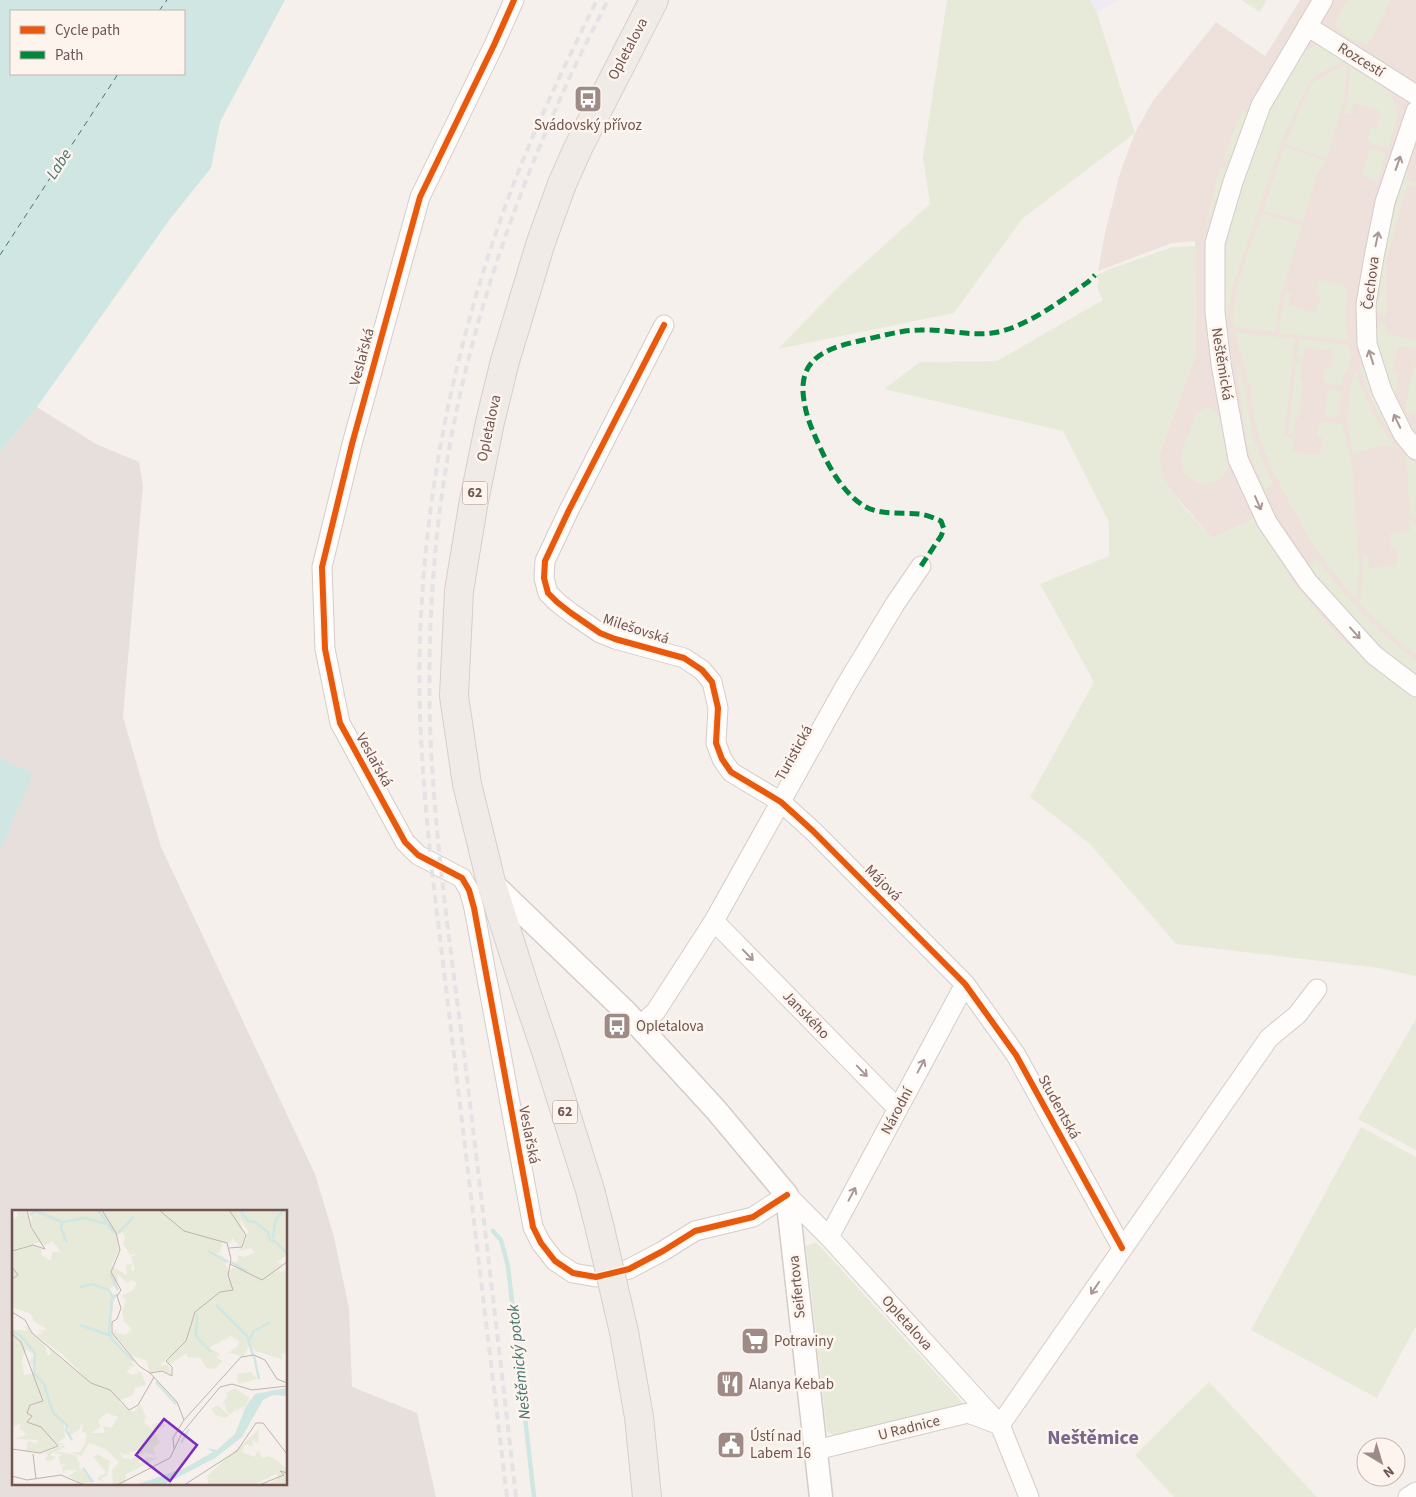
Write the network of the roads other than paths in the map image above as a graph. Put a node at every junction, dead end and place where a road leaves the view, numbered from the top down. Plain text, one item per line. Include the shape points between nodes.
1 (514, 0) edge
2 (654, 0) edge
3 (1323, 0) edge
4 (1307, 26) junction
5 (1416, 95) edge
6 (1416, 111) edge
7 (664, 325) dead end
8 (1416, 450) edge
9 (921, 566) dead end
10 (1416, 687) edge
11 (781, 802) junction
12 (491, 882) junction
13 (714, 921) junction
14 (965, 984) junction
15 (1317, 989) dead end
16 (639, 1027) junction
17 (898, 1108) junction
18 (787, 1196) junction
19 (829, 1237) junction
20 (1122, 1248) junction
21 (1000, 1425) junction
22 (816, 1450) junction
23 (1416, 1492) edge
24 (647, 1497) edge
25 (822, 1497) edge
26 (1029, 1497) edge
27 (1408, 1497) edge

1 - 18 street, Veslařská via 420,197 354,435 322,567 325,649 334,698 340,723 405,842 418,855 462,878 469,890 533,1227 555,1261 573,1273 596,1277 629,1269 695,1231 753,1217
2 - 12 main road, Opletalova / 62 via 578,148 550,214 505,361 473,506 459,591 454,696 467,784
3 - 4 street, Neštěmická
4 - 5 street, Rozcestí
4 -> 10 street, Neštěmická via 1261,105 1214,243 1217,336 1238,459 1267,522 1308,582 1374,655
8 -> 6 street, Čechova via 1403,434 1382,391 1367,344 1366,304 1385,202
7 - 11 street, Milešovská via 545,561 544,578 548,593 557,602 600,633 684,658 702,670 712,682 718,708 716,743 722,759 731,772
9 - 11 street, Turistická via 846,684
11 - 13 street, Turistická
11 - 14 street, Májová
12 - 16 street, Opletalova
12 - 24 main road, Opletalova / 62, bridge via 600,1229 624,1332 639,1417
13 - 16 street, Turistická via 656,1011
13 -> 17 street, Janského
17 -> 14 street, Národní
14 - 20 street, Studentská via 1016,1056
15 - 20 street via 1296,1015 1269,1038
16 - 18 street, Opletalova via 716,1110
19 -> 17 street, Národní
18 - 19 street, Opletalova
18 - 22 street, Seifertova
19 - 21 street, Opletalova
20 -> 21 street
21 - 22 street, U Radnice via 968,1413
21 - 26 street, Opletalova
22 - 25 street, Seifertova
23 - 27 street

